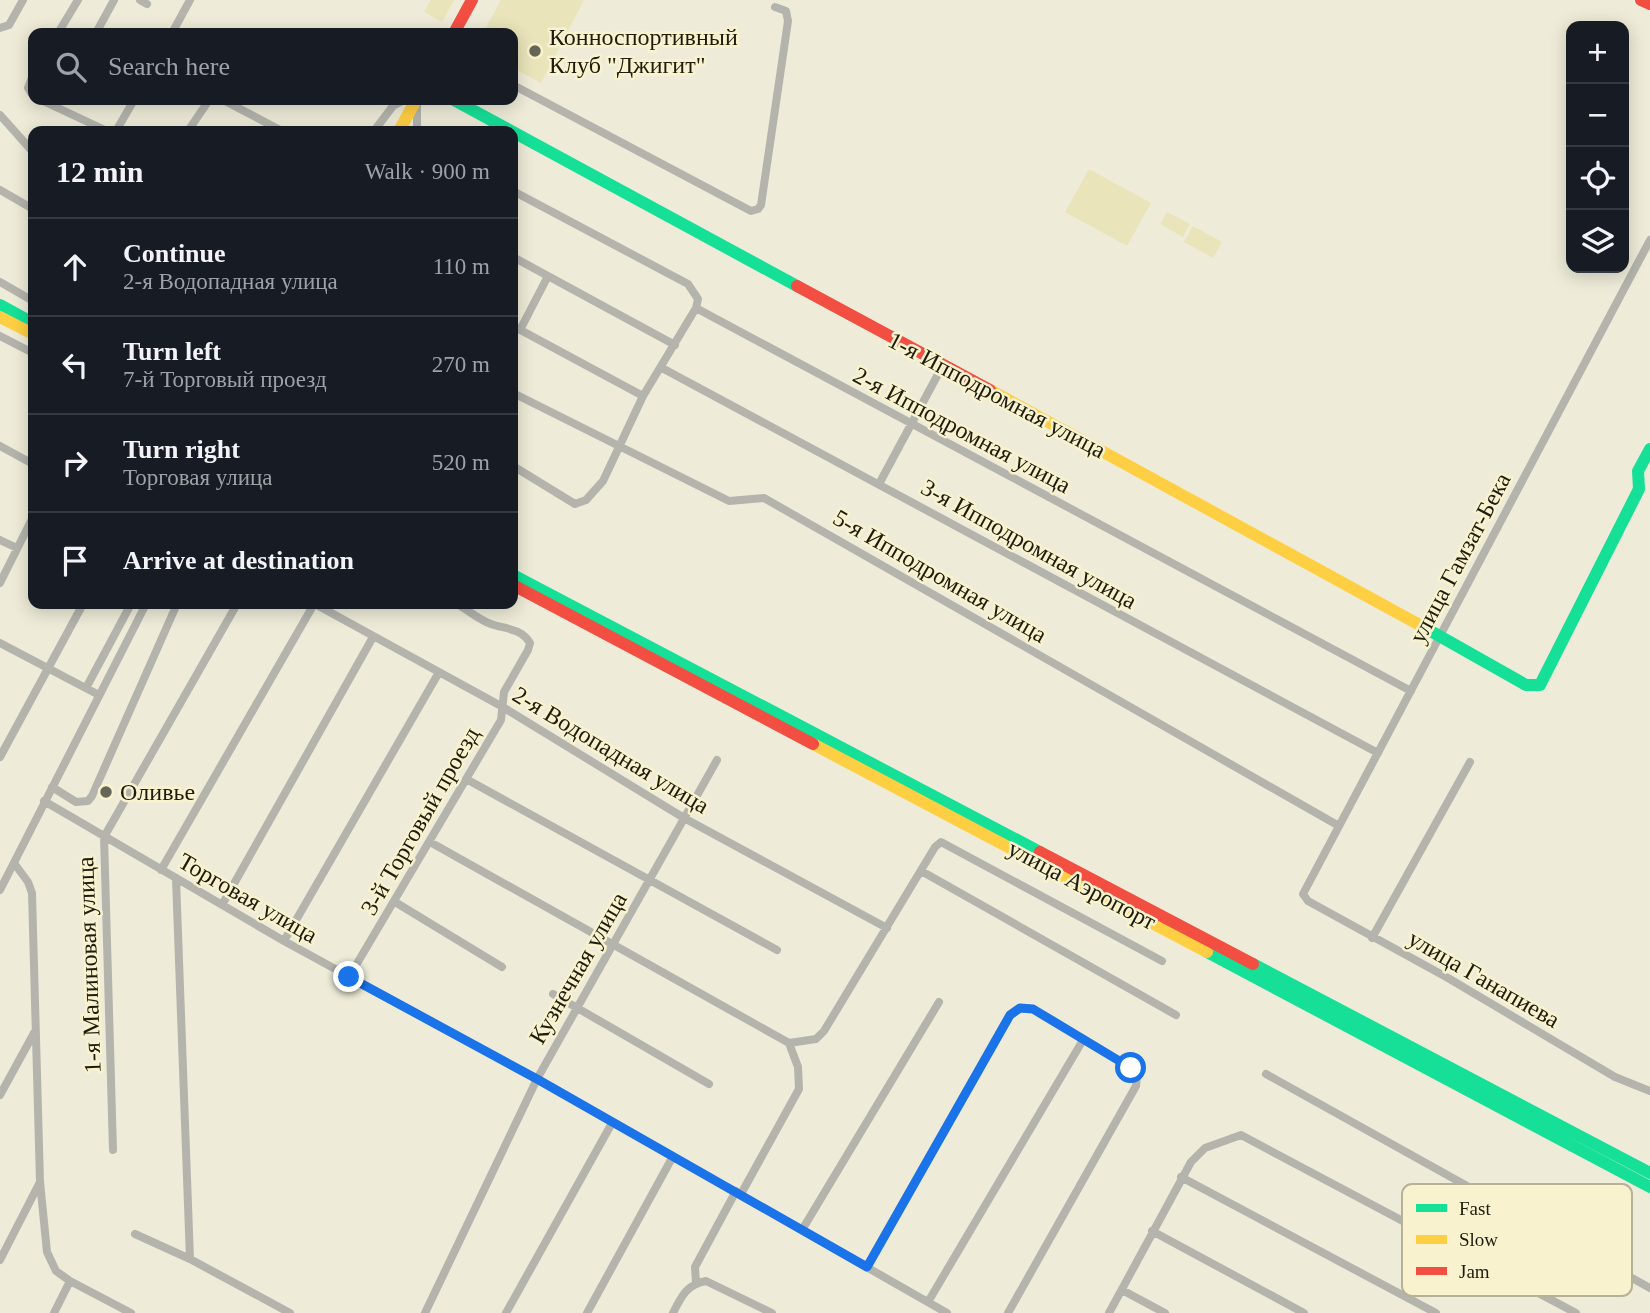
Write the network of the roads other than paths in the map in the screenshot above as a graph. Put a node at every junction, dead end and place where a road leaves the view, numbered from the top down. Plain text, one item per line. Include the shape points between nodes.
1 (23, 0) edge
2 (78, 0) edge
3 (114, 0) edge
4 (190, 0) edge
5 (472, 0) edge
6 (1641, 0) edge
7 (1650, 4) edge
8 (775, 7) dead end
9 (61, 28) edge
10 (99, 28) edge
11 (175, 28) edge
12 (457, 28) edge
13 (2, 29) edge
14 (518, 88) edge
15 (59, 105) edge
16 (131, 105) edge
17 (206, 105) edge
18 (233, 105) edge
19 (395, 105) edge
20 (413, 105) edge
21 (416, 105) edge
22 (463, 105) edge
23 (0, 115) edge
24 (98, 126) edge
25 (119, 126) edge
26 (191, 126) edge
27 (272, 126) edge
28 (378, 126) edge
29 (402, 126) edge
30 (417, 126) edge
31 (502, 126) edge
32 (518, 135) edge
33 (28, 146) edge
34 (0, 190) edge
35 (518, 194) edge
36 (28, 206) edge
37 (1650, 240) edge
38 (518, 260) edge
39 (548, 276) junction
40 (0, 282) edge
41 (28, 298) edge
42 (0, 305) edge
43 (696, 307) junction
44 (0, 317) edge
45 (28, 320) edge
46 (518, 325) edge
47 (518, 329) edge
48 (28, 331) edge
49 (0, 336) edge
50 (675, 345) junction
51 (28, 350) edge
52 (943, 365) junction
53 (662, 368) junction
54 (518, 395) edge
55 (643, 396) junction
56 (912, 425) junction
57 (618, 445) junction
58 (0, 446) edge
59 (1650, 449) edge
60 (28, 461) edge
61 (518, 470) edge
62 (879, 484) junction
63 (28, 527) edge
64 (0, 540) edge
65 (17, 548) junction
66 (518, 578) edge
67 (0, 583) edge
68 (518, 588) edge
69 (80, 609) edge
70 (128, 609) edge
71 (143, 609) edge
72 (175, 609) edge
73 (234, 609) edge
74 (311, 609) edge
75 (323, 609) edge
76 (466, 609) edge
77 (1440, 636) junction
78 (373, 637) junction
79 (0, 643) edge
80 (47, 666) junction
81 (438, 674) junction
82 (86, 688) junction
83 (1410, 691) junction
84 (99, 695) junction
85 (500, 706) junction
86 (1378, 753) junction
87 (0, 757) edge
88 (717, 760) dead end
89 (1470, 762) dead end
90 (468, 779) junction
91 (52, 787) junction
92 (44, 802) junction
93 (684, 818) junction
94 (1339, 826) junction
95 (104, 837) junction
96 (430, 842) junction
97 (14, 863) junction
98 (161, 870) junction
99 (923, 872) junction
100 (176, 878) junction
101 (650, 880) junction
102 (0, 890) edge
103 (1303, 894) joint
104 (395, 902) junction
105 (222, 905) junction
106 (887, 928) junction
107 (1372, 938) junction
108 (285, 942) junction
109 (612, 946) junction
110 (777, 950) dead end
111 (1162, 961) dead end
112 (502, 967) dead end
113 (349, 977) junction
114 (552, 994) dead end
115 (939, 1002) dead end
116 (576, 1009) junction
117 (1177, 1015) dead end
118 (34, 1031) junction
119 (1083, 1040) junction
120 (789, 1043) junction
121 (1266, 1074) dead end
122 (537, 1079) junction
123 (709, 1084) dead end
124 (1650, 1091) edge
125 (0, 1095) edge
126 (612, 1123) junction
127 (113, 1150) dead end
128 (672, 1157) junction
129 (1650, 1173) edge
130 (1181, 1177) junction
131 (40, 1182) junction
132 (1463, 1184) edge
133 (1650, 1186) edge
134 (738, 1193) junction
135 (1402, 1221) edge
136 (802, 1230) junction
137 (1153, 1231) junction
138 (135, 1234) dead end
139 (190, 1259) junction
140 (0, 1260) edge
141 (867, 1267) junction
142 (1632, 1278) edge
143 (70, 1281) junction
144 (696, 1283) junction
145 (1650, 1288) edge
146 (1122, 1290) junction
147 (1402, 1295) edge
148 (1404, 1296) edge
149 (1544, 1296) edge
150 (928, 1302) junction
151 (54, 1313) edge
152 (131, 1313) edge
153 (290, 1313) edge
154 (425, 1313) edge
155 (506, 1313) edge
156 (587, 1313) edge
157 (673, 1313) edge
158 (772, 1313) edge
159 (947, 1313) edge
160 (1008, 1313) edge
161 (1109, 1313) edge
162 (1165, 1313) edge
163 (1304, 1313) edge
164 (1436, 1313) edge
165 (1576, 1313) edge

1 - 13 street
2 - 9 street
3 - 10 street
4 - 11 street
5 - 12 main road
6 - 7 main road
8 - 14 street via 786,10 788,21 758,209 751,211
15 - 24 street
16 - 25 street
17 - 26 street
18 - 27 street
19 - 28 street
20 - 29 main road
21 - 30 street
22 - 31 main road, 1-я Ипподромная улица
23 - 33 street
32 - 52 main road, 1-я Ипподромная улица
34 - 36 street
35 - 43 street via 688,284 698,299
37 - 77 street, улица Гамзат-Бека
38 - 39 street
39 - 46 street
39 - 50 street
40 - 41 street
42 - 45 main road
43 - 50 street
43 - 56 street, 2-я Ипподромная улица
44 - 48 main road
47 - 55 street
49 - 51 street
50 - 53 street
52 - 56 street
52 - 77 main road, 1-я Ипподромная улица
53 - 55 street
53 - 62 street, 3-я Ипподромная улица
54 - 57 street, 5-я Ипподромная улица
55 - 57 street
56 - 62 street
56 - 83 street, 2-я Ипподромная улица
57 - 61 street via 603,481 580,504
57 - 94 street, 5-я Ипподромная улица via 729,501 764,498
58 - 60 street
59 - 77 main road, 1-я Ипподромная улица via 1638,471 1639,489 1540,685 1526,685
62 - 86 street, 3-я Ипподромная улица
63 - 65 street
64 - 65 street
65 - 67 street
66 - 129 main road, улица Аэропорт
68 - 133 main road, улица Аэропорт
69 - 80 street
70 - 82 street
71 - 84 street
72 - 91 street via 92,796 81,803
73 - 95 street, 1-я Малиновая улица
74 - 98 street
75 - 78 street, 2-я Водопадная улица
76 - 85 street, 3-й Торговый проезд via 488,622 507,626 530,643
77 - 83 street, улица Гамзат-Бека
78 - 81 street, 2-я Водопадная улица
78 - 105 street
79 - 80 street
80 - 82 street
80 - 87 street
81 - 85 street, 2-я Водопадная улица
81 - 108 street
82 - 84 street
83 - 86 street, улица Гамзат-Бека
84 - 91 street
85 - 90 street, 3-й Торговый проезд via 501,720
85 - 93 street, 2-я Водопадная улица
86 - 94 street, улица Гамзат-Бека
88 - 93 street, Кузнечная улица
89 - 107 street
90 - 96 street, 3-й Торговый проезд
90 - 101 street
91 - 92 street
92 - 95 street, Торговая улица
92 - 97 street
93 - 101 street, Кузнечная улица
93 - 106 street, 2-я Водопадная улица
94 - 103 street, улица Гамзат-Бека
95 - 98 street, Торговая улица
95 - 127 street, 1-я Малиновая улица
96 - 104 street, 3-й Торговый проезд
96 - 109 street
97 - 102 street
97 - 118 street via 32,893
98 - 100 street, Торговая улица
99 - 106 street
99 - 111 street via 935,848 941,842 949,844
99 - 117 street
100 - 105 street, Торговая улица
100 - 139 street
101 - 109 street, Кузнечная улица
101 - 110 street
103 - 107 street, улица Ганапиева
104 - 112 street
104 - 113 street, 3-й Торговый проезд
105 - 108 street, Торговая улица
106 - 120 street via 824,1031 816,1039
107 - 124 street, улица Ганапиева via 1615,1077
108 - 113 street, Торговая улица
109 - 116 street, Кузнечная улица
109 - 120 street
113 - 122 street, Торговая улица
114 - 116 street
115 - 136 street
116 - 122 street, Кузнечная улица
116 - 123 street
118 - 125 street
118 - 131 street
119 - 141 street via 1033,1009 1020,1008 1010,1015
119 - 150 street
119 - 160 street via 1131,1068 1136,1086
120 - 134 street via 798,1067 799,1089
121 - 132 street
122 - 126 street, Торговая улица
122 - 154 street, Кузнечная улица
126 - 128 street, Торговая улица
126 - 155 street
128 - 134 street, Торговая улица
128 - 156 street
130 - 135 street via 1205,1148 1241,1135
130 - 137 street
130 - 147 street
131 - 140 street
131 - 143 street via 50,1263
134 - 136 street, Торговая улица
134 - 144 street via 695,1267
136 - 141 street, Торговая улица
137 - 146 street
137 - 163 street
138 - 139 street
139 - 153 street
141 - 150 street, Торговая улица
142 - 145 street
143 - 151 street
143 - 152 street
144 - 157 street
144 - 158 street via 718,1284
146 - 161 street
146 - 162 street
148 - 164 street
149 - 165 street
150 - 159 street, Торговая улица

